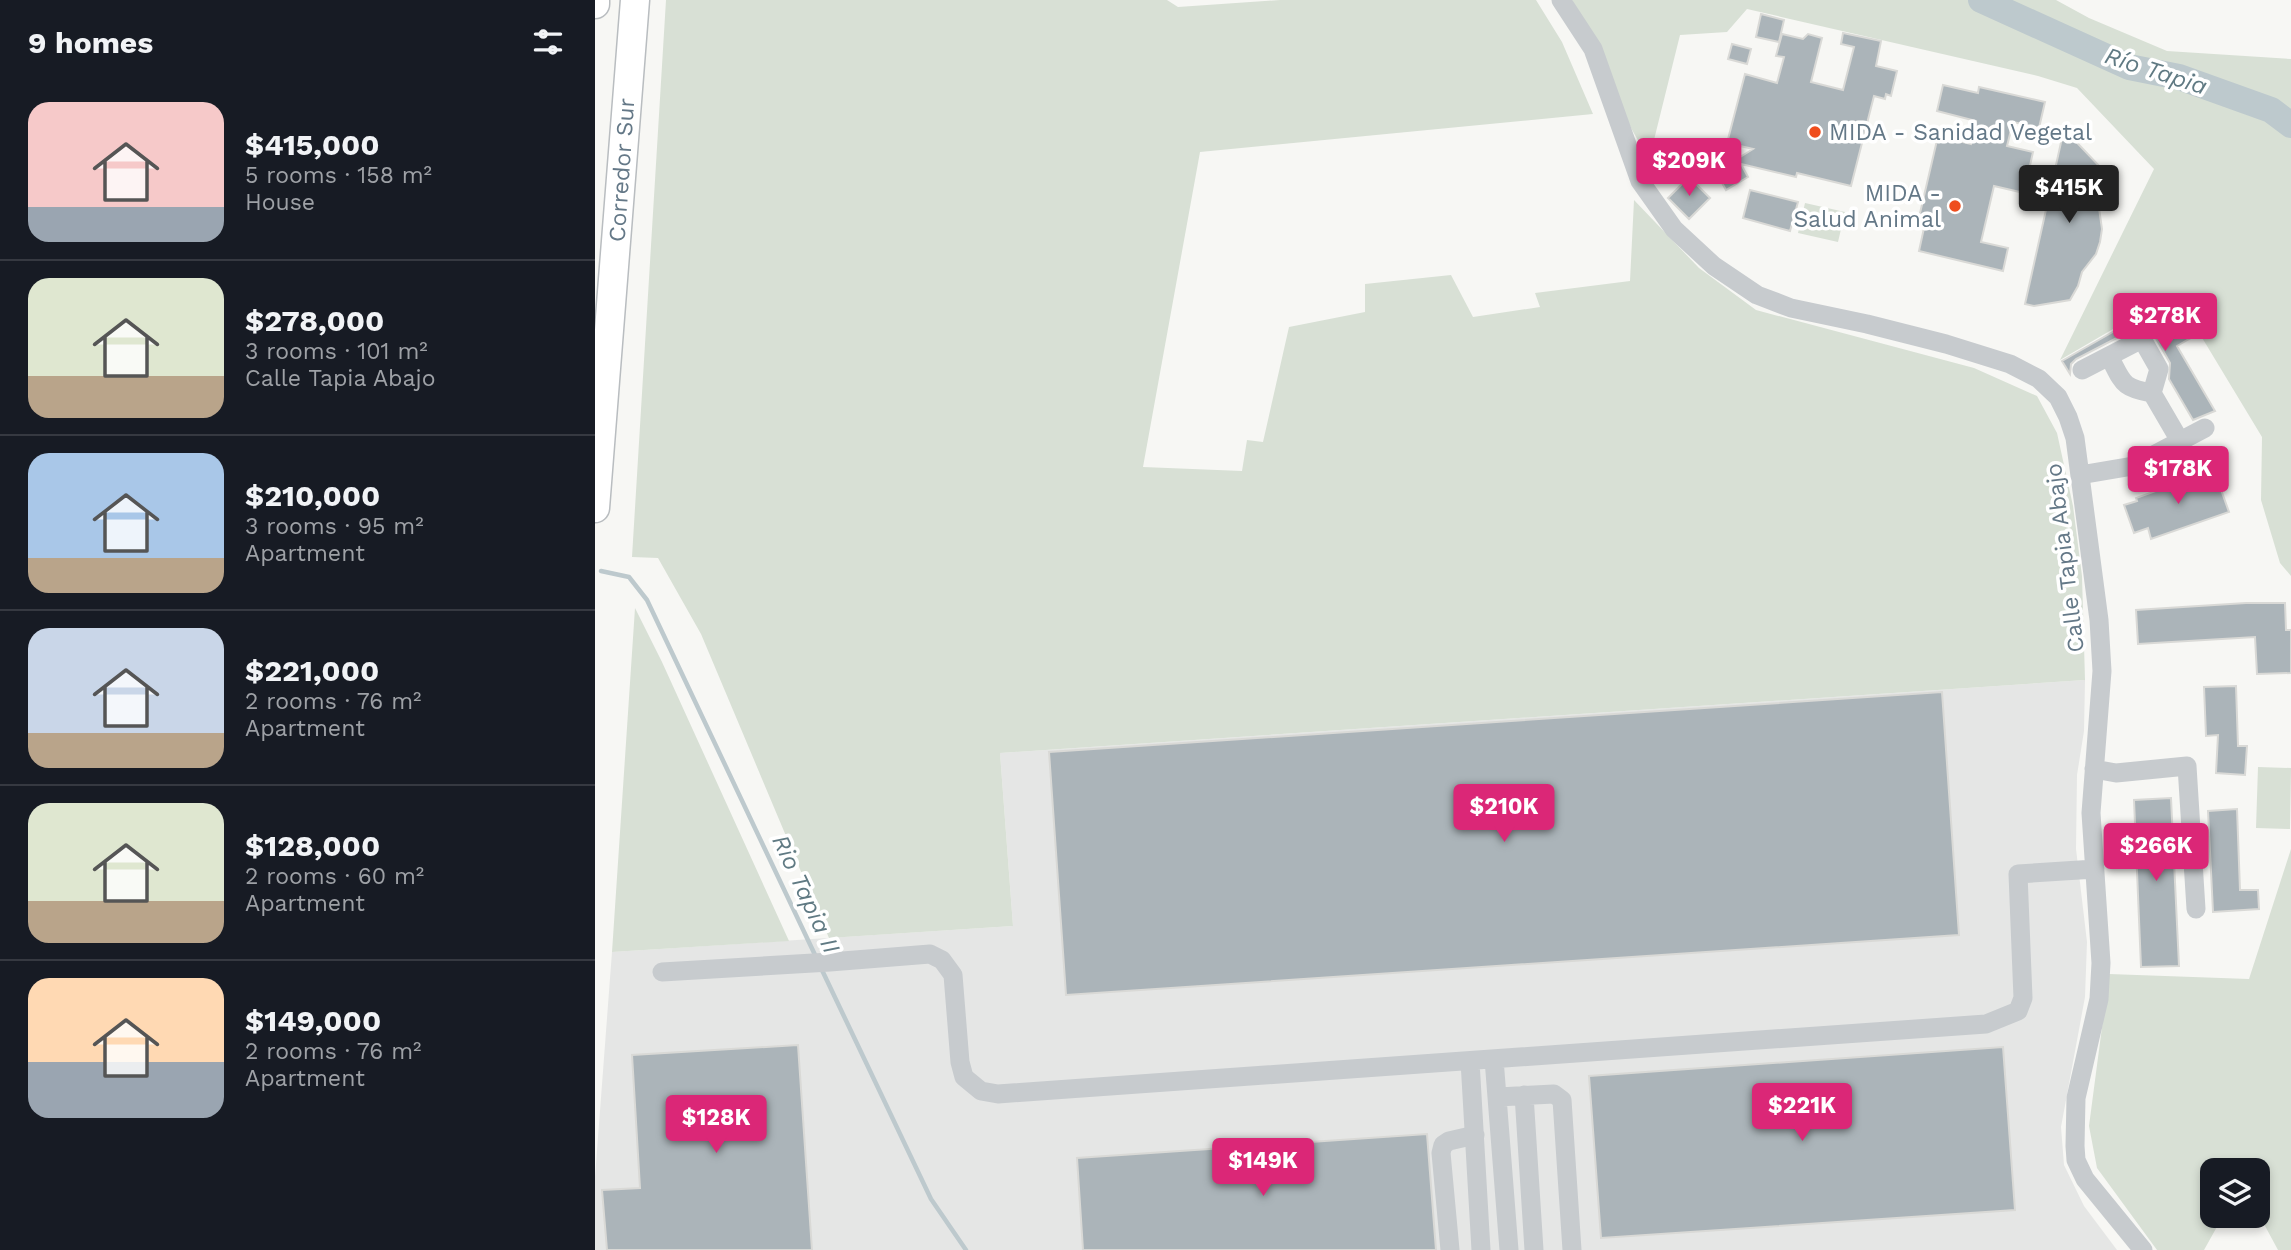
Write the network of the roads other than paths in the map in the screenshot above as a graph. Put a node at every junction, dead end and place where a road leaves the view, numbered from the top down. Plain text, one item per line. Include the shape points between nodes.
1 (635, 0) edge
2 (1561, 0) edge
3 (2109, 356) junction
4 (2082, 370) dead end
5 (2152, 393) junction
6 (2206, 428) dead end
7 (2180, 441) junction
8 (2080, 475) junction
9 (595, 508) edge
10 (2094, 769) junction
11 (2095, 869) junction
12 (2196, 909) dead end
13 (662, 972) dead end
14 (1494, 1059) junction
15 (1470, 1060) junction
16 (1524, 1095) junction
17 (1498, 1097) junction
18 (1475, 1135) junction
19 (1450, 1250) edge
20 (1481, 1250) edge
21 (1509, 1250) edge
22 (1534, 1250) edge
23 (1571, 1250) edge
24 (2143, 1250) edge

1 - 9 highway, Corredor Sur
2 - 8 street, Calle Tapia Abajo via 1593,49 1640,181 1674,229 1714,266 1757,295 1791,308 1946,344 2010,364 2039,379 2059,397 2068,416
3 - 4 street
3 - 5 street via 2126,387
3 - 5 street via 2142,339 2159,369
5 - 7 street
6 - 7 street
7 - 8 street via 2133,466
8 - 10 street, Calle Tapia Abajo via 2102,671
10 - 11 street, Calle Tapia Abajo
10 - 12 street via 2116,773 2187,766
11 - 14 street via 2018,874 2024,999 2018,1011 1986,1024
11 - 24 street, Calle Tapia Abajo via 2099,999 2076,1098 2076,1160 2085,1179
13 - 15 street via 930,954 942,960 953,975 964,1077 981,1091 999,1094
14 - 15 street
14 - 17 street
15 - 18 street
16 - 17 street
16 - 22 street
16 - 23 street via 1554,1094 1562,1100
17 - 21 street
18 - 19 street via 1449,1141 1441,1153
18 - 20 street

